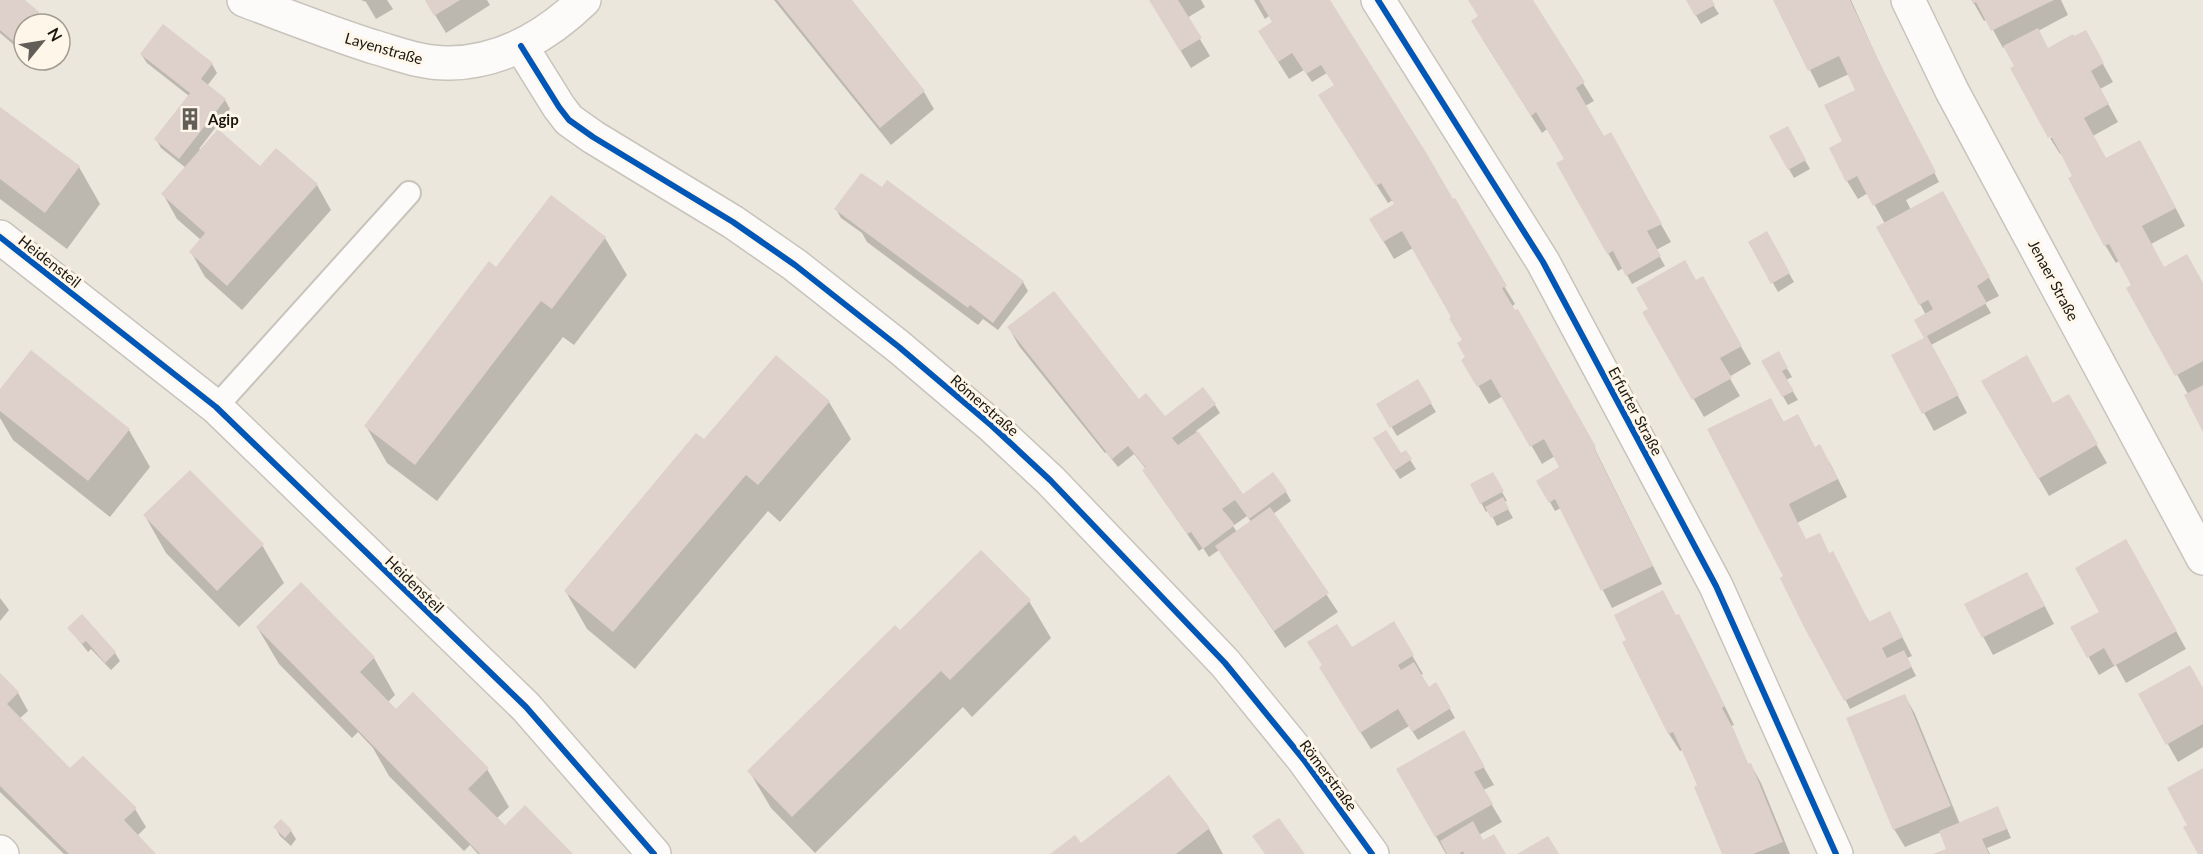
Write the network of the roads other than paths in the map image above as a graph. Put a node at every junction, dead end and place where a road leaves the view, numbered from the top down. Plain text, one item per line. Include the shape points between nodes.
1 (244, 0) edge
2 (584, 0) edge
3 (1378, 0) edge
4 (1908, 0) edge
5 (521, 46) junction
6 (409, 193) dead end
7 (0, 237) edge
8 (216, 407) junction
9 (2203, 558) edge
10 (654, 854) edge
11 (1372, 854) edge
12 (1836, 854) edge

1 - 5 street, Layenstraße via 416,60 476,60
2 - 5 street, Layenstraße via 567,17
3 - 12 street, Erfurter Straße via 1549,273 1716,586
4 - 9 street, Jenaer Straße via 1952,90
5 - 11 street, Römerstraße via 569,120 795,265 899,347 1050,480 1225,663 1304,760
6 - 8 lane
7 - 8 street, Heidensteil
8 - 10 street, Heidensteil via 541,723

